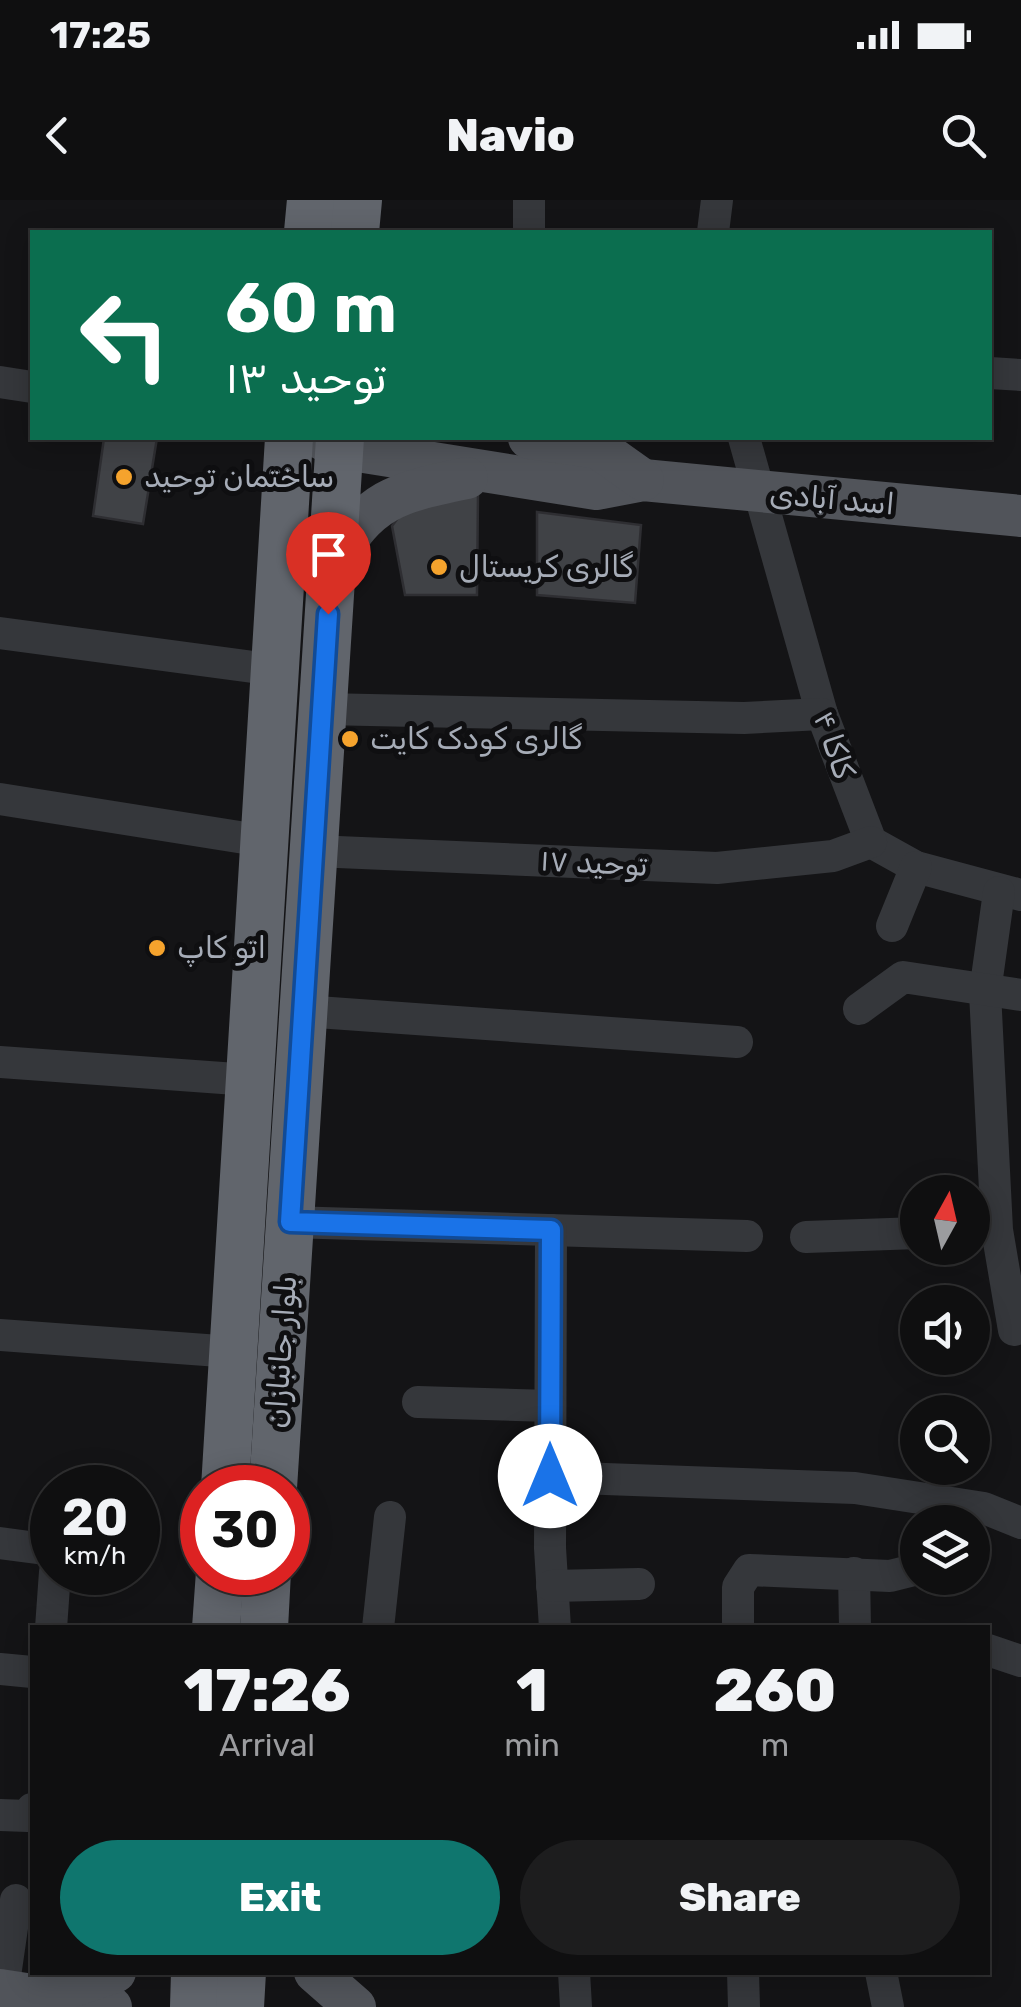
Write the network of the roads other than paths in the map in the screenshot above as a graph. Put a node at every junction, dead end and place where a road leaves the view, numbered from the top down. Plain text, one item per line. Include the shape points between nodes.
1 (311, 200) edge
2 (358, 200) edge
3 (529, 200) edge
4 (717, 200) edge
5 (308, 230) edge
6 (355, 230) edge
7 (528, 230) edge
8 (713, 230) edge
9 (992, 373) edge
10 (1021, 375) edge
11 (0, 382) edge
12 (30, 386) edge
13 (289, 440) edge
14 (543, 440) edge
15 (745, 440) edge
16 (333, 441) edge
17 (494, 472) junction
18 (643, 480) junction
19 (758, 492) junction
20 (1021, 516) edge
21 (332, 564) junction
22 (0, 633) edge
23 (276, 670) junction
24 (322, 710) junction
25 (822, 714) junction
26 (0, 800) edge
27 (264, 841) junction
28 (871, 842) junction
29 (314, 851) junction
30 (916, 867) junction
31 (1010, 894) edge
32 (892, 926) dead end
33 (985, 992) junction
34 (1021, 996) edge
35 (859, 1010) dead end
36 (304, 1011) junction
37 (737, 1042) dead end
38 (0, 1062) edge
39 (250, 1080) junction
40 (985, 1175) edge
41 (290, 1222) junction
42 (551, 1230) junction
43 (900, 1233) edge
44 (748, 1236) dead end
45 (806, 1237) dead end
46 (990, 1240) edge
47 (1014, 1290) edge
48 (1014, 1330) dead end
49 (0, 1335) edge
50 (233, 1352) junction
51 (418, 1402) dead end
52 (550, 1406) junction
53 (226, 1465) edge
54 (274, 1465) edge
55 (550, 1476) junction
56 (912, 1505) edge
57 (990, 1510) edge
58 (390, 1517) dead end
59 (1021, 1523) edge
60 (0, 1543) edge
61 (30, 1547) edge
62 (854, 1574) junction
63 (900, 1574) edge
64 (639, 1584) dead end
65 (552, 1586) junction
66 (53, 1595) edge
67 (218, 1595) edge
68 (266, 1595) edge
69 (51, 1625) edge
70 (216, 1625) edge
71 (264, 1625) edge
72 (378, 1625) edge
73 (554, 1625) edge
74 (738, 1625) edge
75 (855, 1625) edge
76 (990, 1651) edge
77 (1021, 1662) edge
78 (0, 1669) edge
79 (30, 1672) edge
80 (30, 1812) edge
81 (0, 1815) edge
82 (16, 1900) edge
83 (100, 1975) edge
84 (195, 1975) edge
85 (242, 1975) edge
86 (318, 1975) edge
87 (574, 1975) edge
88 (744, 1975) edge
89 (883, 1975) edge
90 (15, 1992) edge
91 (111, 2007) edge
92 (194, 2007) edge
93 (240, 2007) edge
94 (355, 2007) edge
95 (576, 2007) edge
96 (744, 2007) edge
97 (888, 2007) edge

1 - 5 highway
2 - 6 highway
3 - 7 street
4 - 8 street
9 - 10 street
11 - 12 street
13 - 23 highway, بلوار جانبازان
14 - 18 main road, اسد آبادی via 598,448
15 - 19 street, کاکا ۴
16 - 17 main road, اسد آبادی
16 - 21 highway, بلوار جانبازان
17 - 18 main road, اسد آبادی via 596,488
17 - 21 main road via 380,504 353,526
18 - 19 main road, اسد آبادی
19 - 20 main road, اسد آبادی
19 - 25 street, کاکا ۴
21 - 24 highway, بلوار جانبازان
22 - 23 street
23 - 27 highway, بلوار جانبازان
24 - 25 street
24 - 29 highway, بلوار جانبازان
25 - 28 street, کاکا ۴
26 - 27 street
27 - 39 highway, بلوار جانبازان
28 - 29 street, توحید ۱۷ via 834,856 717,868
28 - 30 street
29 - 36 highway, بلوار جانبازان
30 - 31 street
30 - 32 street
31 - 33 street
33 - 34 street
33 - 35 street via 903,977
33 - 40 street
36 - 37 street
36 - 41 highway, بلوار جانبازان
38 - 39 street
39 - 50 highway, بلوار جانبازان
41 - 42 street
41 - 54 highway, بلوار جانبازان
42 - 44 street
42 - 52 street
43 - 45 street
46 - 47 street
47 - 48 street
49 - 50 street
50 - 53 highway, بلوار جانبازان
51 - 52 street
52 - 55 street
55 - 56 street via 856,1488
55 - 65 street
57 - 59 street
58 - 72 street
60 - 61 street
62 - 63 street
62 - 74 street via 749,1570 738,1587
62 - 75 street
64 - 65 street
65 - 73 street
66 - 69 street
67 - 70 highway
68 - 71 highway
76 - 77 street
78 - 79 street
80 - 81 street
82 - 90 street
83 - 90 main road
84 - 92 highway
85 - 93 highway
86 - 94 main road
87 - 95 street
88 - 96 street
89 - 97 street
90 - 91 main road

